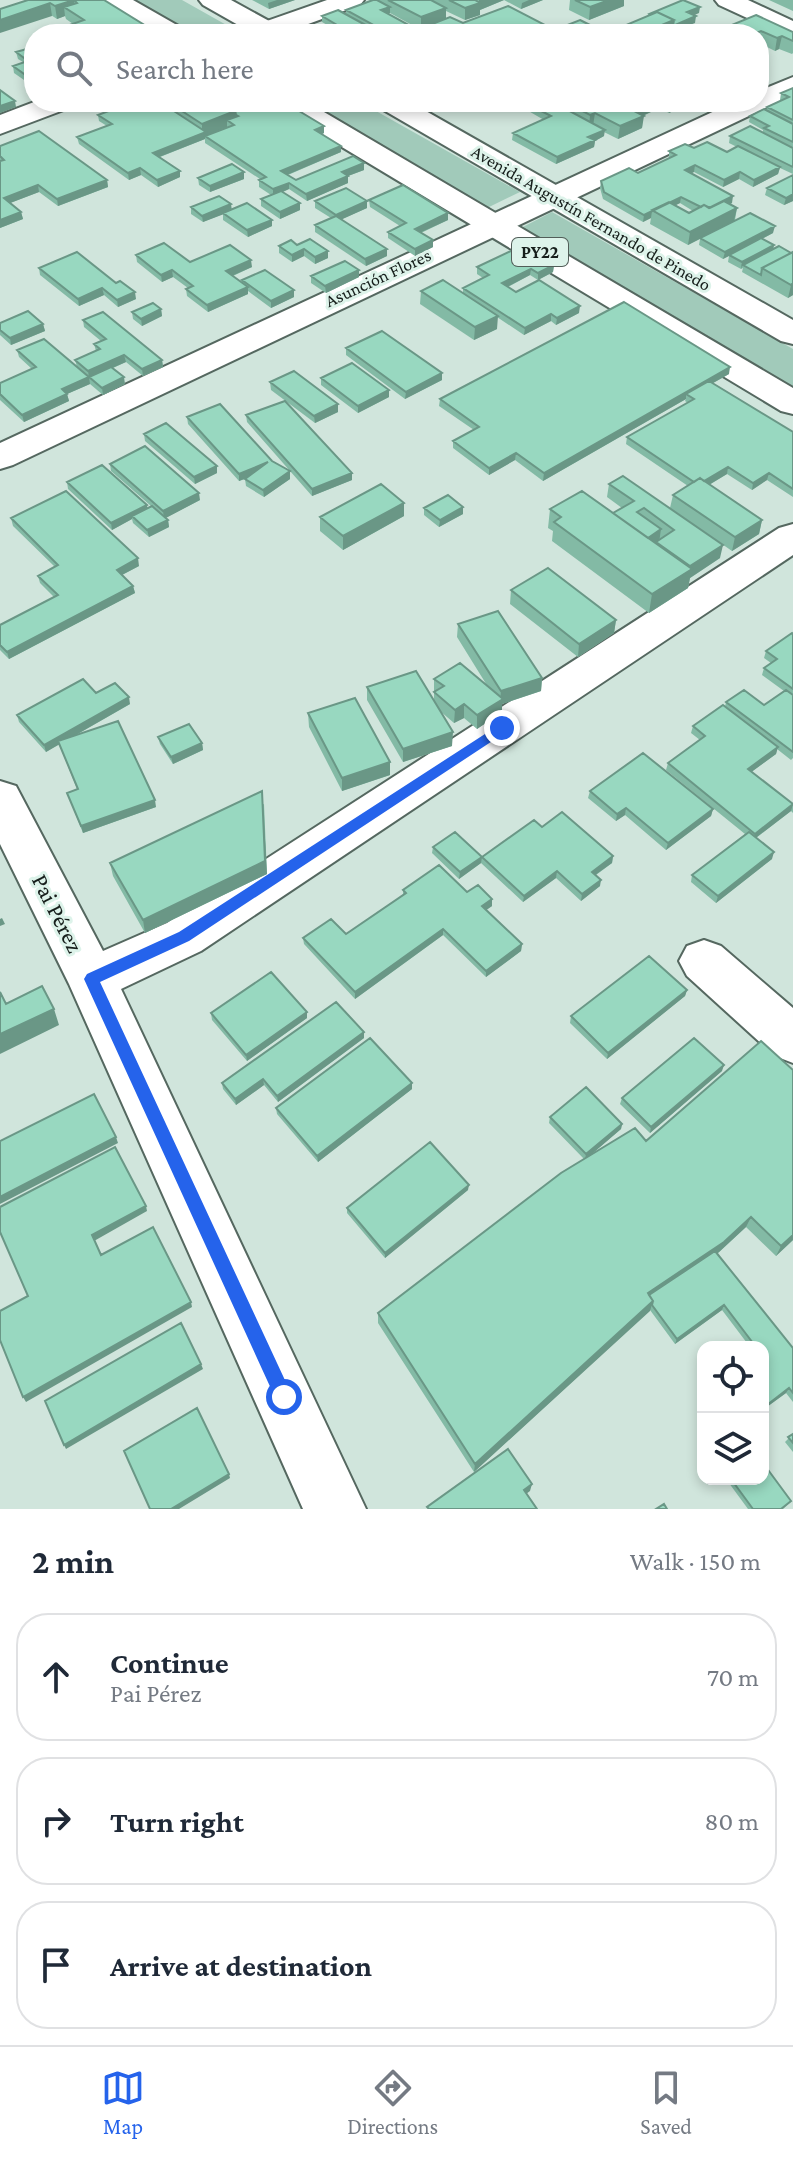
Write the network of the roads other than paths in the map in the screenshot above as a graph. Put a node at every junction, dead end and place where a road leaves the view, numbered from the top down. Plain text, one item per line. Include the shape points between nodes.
1 (115, 0) edge
2 (212, 0) edge
3 (351, 0) edge
4 (728, 0) edge
5 (156, 24) edge
6 (251, 24) edge
7 (289, 24) edge
8 (793, 31) edge
9 (793, 85) edge
10 (769, 97) edge
11 (33, 112) edge
12 (304, 112) edge
13 (407, 112) edge
14 (736, 112) edge
15 (0, 125) edge
16 (552, 197) junction
17 (493, 224) junction
18 (793, 334) edge
19 (793, 403) edge
20 (0, 457) edge
21 (793, 537) edge
22 (0, 799) edge
23 (704, 961) dead end
24 (92, 979) junction
25 (793, 1040) edge
26 (335, 1509) edge

1 - 5 main road
2 - 6 main road
3 - 7 main road
4 - 8 main road
9 - 10 main road, Asunción Flores
11 - 15 main road
12 - 17 main road, PY22
13 - 16 main road, Avenida Augustín Fernando de Pinedo / PY22
14 - 16 main road, Asunción Flores
16 - 17 main road, Asunción Flores
16 - 18 main road, Avenida Augustín Fernando de Pinedo / PY22
17 - 19 main road, PY22
17 - 20 main road, Asunción Flores
21 - 24 main road via 184,937
22 - 24 main road, Pai Pérez
23 - 25 main road
24 - 26 main road, Pai Pérez

